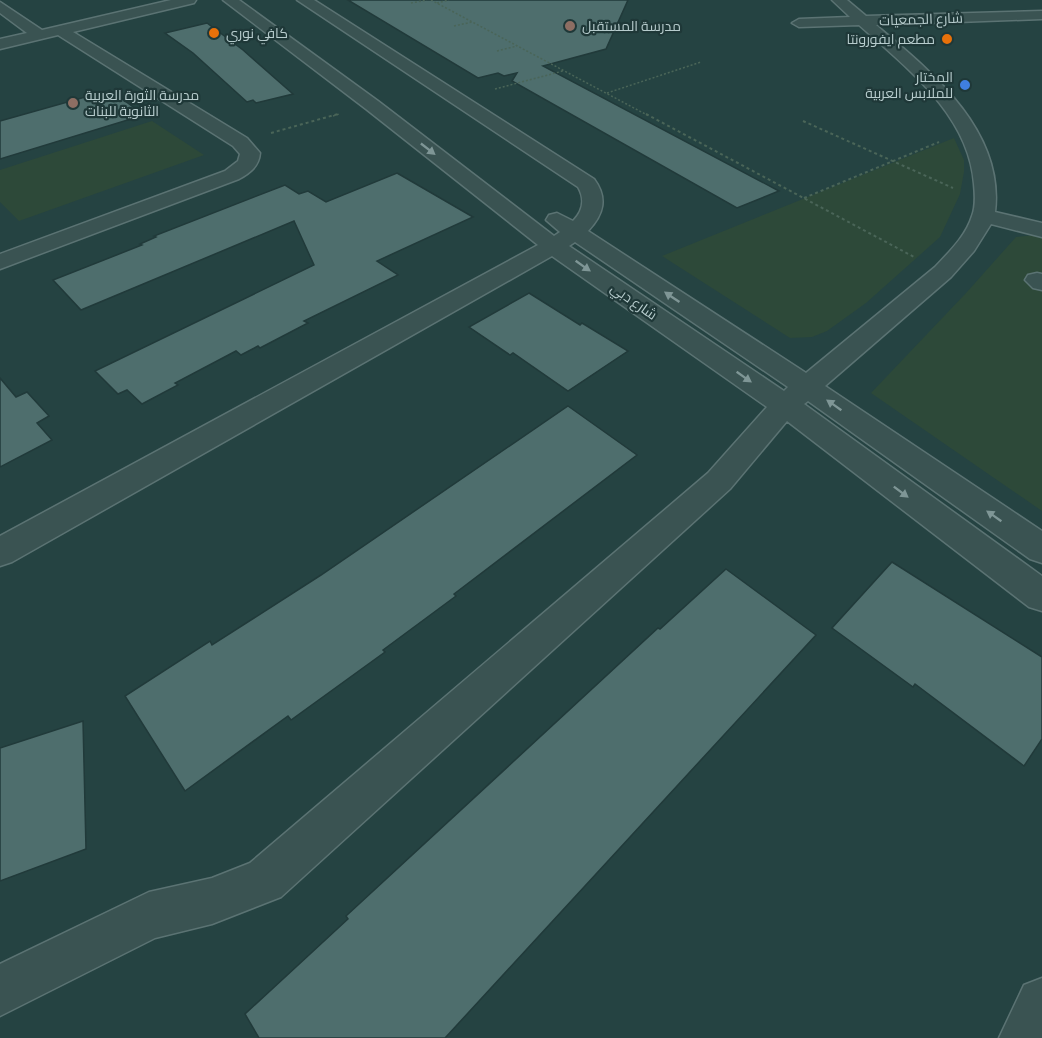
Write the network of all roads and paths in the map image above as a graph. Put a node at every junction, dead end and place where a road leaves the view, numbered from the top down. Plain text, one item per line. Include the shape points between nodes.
1 (189, 0) edge
2 (230, 0) edge
3 (251, 0) edge
4 (304, 0) edge
5 (429, 0) edge
6 (449, 0) edge
7 (839, 0) edge
8 (411, 3) dead end
9 (436, 3) junction
10 (0, 6) edge
11 (1042, 15) edge
12 (862, 21) junction
13 (472, 22) junction
14 (799, 23) dead end
15 (454, 27) dead end
16 (60, 30) junction
17 (39, 35) junction
18 (363, 38) junction
19 (341, 43) dead end
20 (0, 44) edge
21 (517, 46) junction
22 (497, 51) dead end
23 (701, 62) dead end
24 (563, 70) junction
25 (606, 93) junction
26 (458, 100) junction
27 (372, 105) junction
28 (803, 121) dead end
29 (968, 130) junction
30 (240, 142) junction
31 (893, 161) junction
32 (804, 198) junction
33 (984, 209) junction
34 (1042, 230) edge
35 (564, 239) junction
36 (0, 262) edge
37 (943, 272) junction
38 (795, 396) junction
39 (1042, 549) edge
40 (0, 552) edge
41 (1042, 596) edge
42 (0, 991) edge
43 (1042, 1003) edge
44 (1025, 1038) edge

1 - 16 street
2 - 27 street, شارع دبي
3 - 35 street, شارع دبي
4 - 18 street
5 - 8 path
5 - 9 path
6 - 9 path
7 - 12 street
9 - 13 path
10 - 17 street
11 - 12 street, شارع الجمعيات
12 - 14 street, شارع الجمعيات
12 - 29 street via 938,93
13 - 15 path
13 - 21 path
16 - 17 street
16 - 30 street
17 - 20 street
18 - 19 street
18 - 26 street
21 - 22 path
21 - 24 path
23 - 25 path
24 - 25 path
24 - 26 path
25 - 32 path
26 - 35 street via 587,183 592,190 593,206
27 - 30 path
27 -> 35 street, شارع دبي
28 - 31 path
29 - 31 path
29 - 33 street via 984,176
30 - 36 street via 250,153 250,161 232,175
31 - 32 path
31 - 33 path
32 - 37 path
33 - 34 street
33 - 37 street via 960,253
35 - 38 street, شارع دبي
35 - 40 street
37 - 38 street
39 -> 38 street, شارع دبي
38 -> 41 street, شارع دبي
38 - 42 street via 719,481 265,881 212,901 149,916
43 - 44 street

